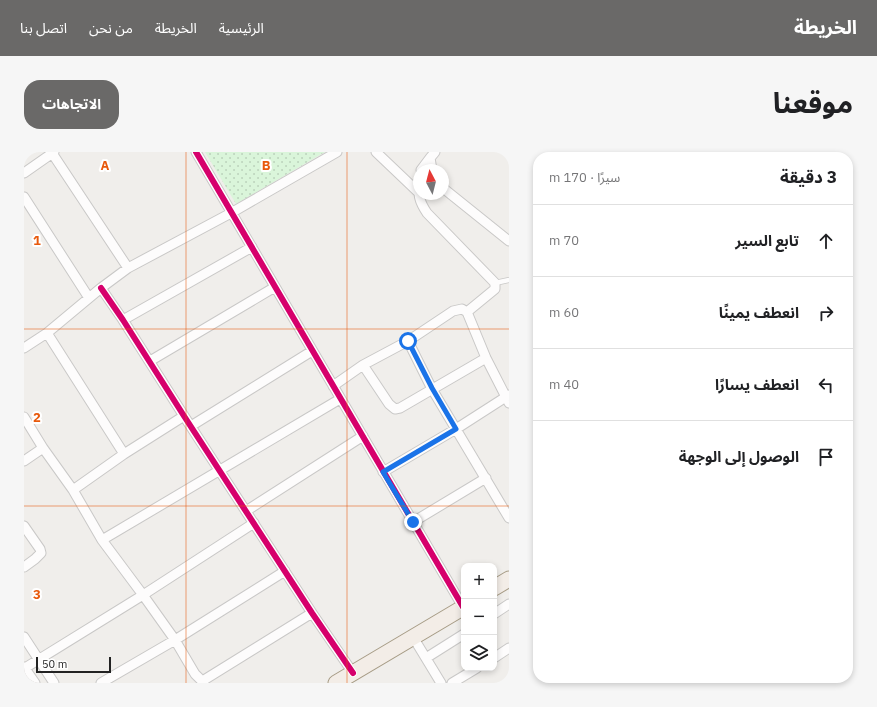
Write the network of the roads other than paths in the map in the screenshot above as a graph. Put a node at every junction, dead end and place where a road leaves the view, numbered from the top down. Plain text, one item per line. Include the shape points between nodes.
1 (196, 152) edge
2 (337, 152) edge
3 (376, 152) edge
4 (53, 153) edge
5 (433, 155) edge
6 (426, 164) edge
7 (24, 173) edge
8 (413, 187) edge
9 (449, 193) edge
10 (24, 197) edge
11 (420, 200) edge
12 (230, 213) junction
13 (509, 241) edge
14 (252, 247) junction
15 (128, 268) junction
16 (509, 280) edge
17 (495, 283) junction
18 (275, 287) junction
19 (101, 288) junction
20 (89, 298) junction
21 (467, 312) junction
22 (123, 320) junction
23 (47, 333) junction
24 (408, 341) junction
25 (24, 348) edge
26 (312, 351) junction
27 (486, 358) junction
28 (150, 361) junction
29 (363, 365) junction
30 (333, 386) junction
31 (432, 388) junction
32 (508, 398) edge
33 (340, 399) junction
34 (184, 416) junction
35 (24, 418) edge
36 (191, 426) junction
37 (456, 429) junction
38 (363, 436) junction
39 (43, 448) junction
40 (124, 454) junction
41 (24, 461) edge
42 (220, 470) junction
43 (383, 472) junction
44 (486, 478) junction
45 (73, 490) junction
46 (246, 511) junction
47 (509, 518) edge
48 (413, 522) junction
49 (254, 523) junction
50 (24, 526) edge
51 (102, 540) junction
52 (24, 567) edge
53 (285, 571) junction
54 (509, 579) edge
55 (497, 586) edge
56 (143, 595) junction
57 (461, 604) edge
58 (509, 604) edge
59 (461, 608) edge
60 (497, 612) edge
61 (312, 613) junction
62 (462, 635) edge
63 (24, 637) edge
64 (413, 637) junction
65 (175, 640) junction
66 (509, 648) edge
67 (497, 656) edge
68 (426, 658) junction
69 (38, 659) junction
70 (24, 667) edge
71 (472, 671) edge
72 (353, 672) junction
73 (34, 683) edge
74 (54, 683) edge
75 (101, 683) edge
76 (336, 683) edge
77 (442, 683) edge
78 (452, 683) edge

1 - 12 street
2 - 12 street
3 - 8 street
4 - 7 street
4 - 15 street
5 - 6 street
9 - 13 street
10 - 20 street
11 - 17 street via 427,213
12 - 14 street
12 - 15 street
14 - 18 street
14 - 22 street
15 - 19 street
16 - 17 lane
17 - 21 street via 496,289
18 - 26 street
18 - 28 street
19 - 20 street
19 - 22 street
20 - 23 street
21 - 24 street via 457,309
21 - 27 street
22 - 28 street
23 - 25 street
23 - 40 street
24 - 29 street
24 - 31 street
26 - 30 street
26 - 36 street
27 - 31 street
27 - 32 street
28 - 34 street
29 - 30 street
29 - 31 street via 395,409
30 - 33 street
31 - 37 street
32 - 37 street
33 - 38 street
33 - 42 street
34 - 36 street
34 - 40 street
35 - 39 street
36 - 42 street
37 - 43 street
37 - 44 street
38 - 43 street
38 - 46 street
39 - 41 street
39 - 45 street
40 - 45 street
42 - 46 street
42 - 51 street
43 - 48 street
44 - 47 street
44 - 48 street
45 - 51 street
46 - 49 street
48 - 57 street
49 - 53 street
49 - 56 street
50 - 52 street via 41,553
51 - 56 street
53 - 61 street
53 - 65 street
54 - 55 main road
56 - 65 street
56 - 69 street
58 - 60 street
59 - 64 main road
61 - 65 street via 204,680 195,674
61 - 72 street
62 - 68 street
63 - 69 street
64 - 68 street
64 - 72 main road
65 - 75 street
66 - 67 street
68 - 77 street
69 - 70 street
69 - 74 street
70 - 73 street
71 - 78 street
72 - 76 main road

